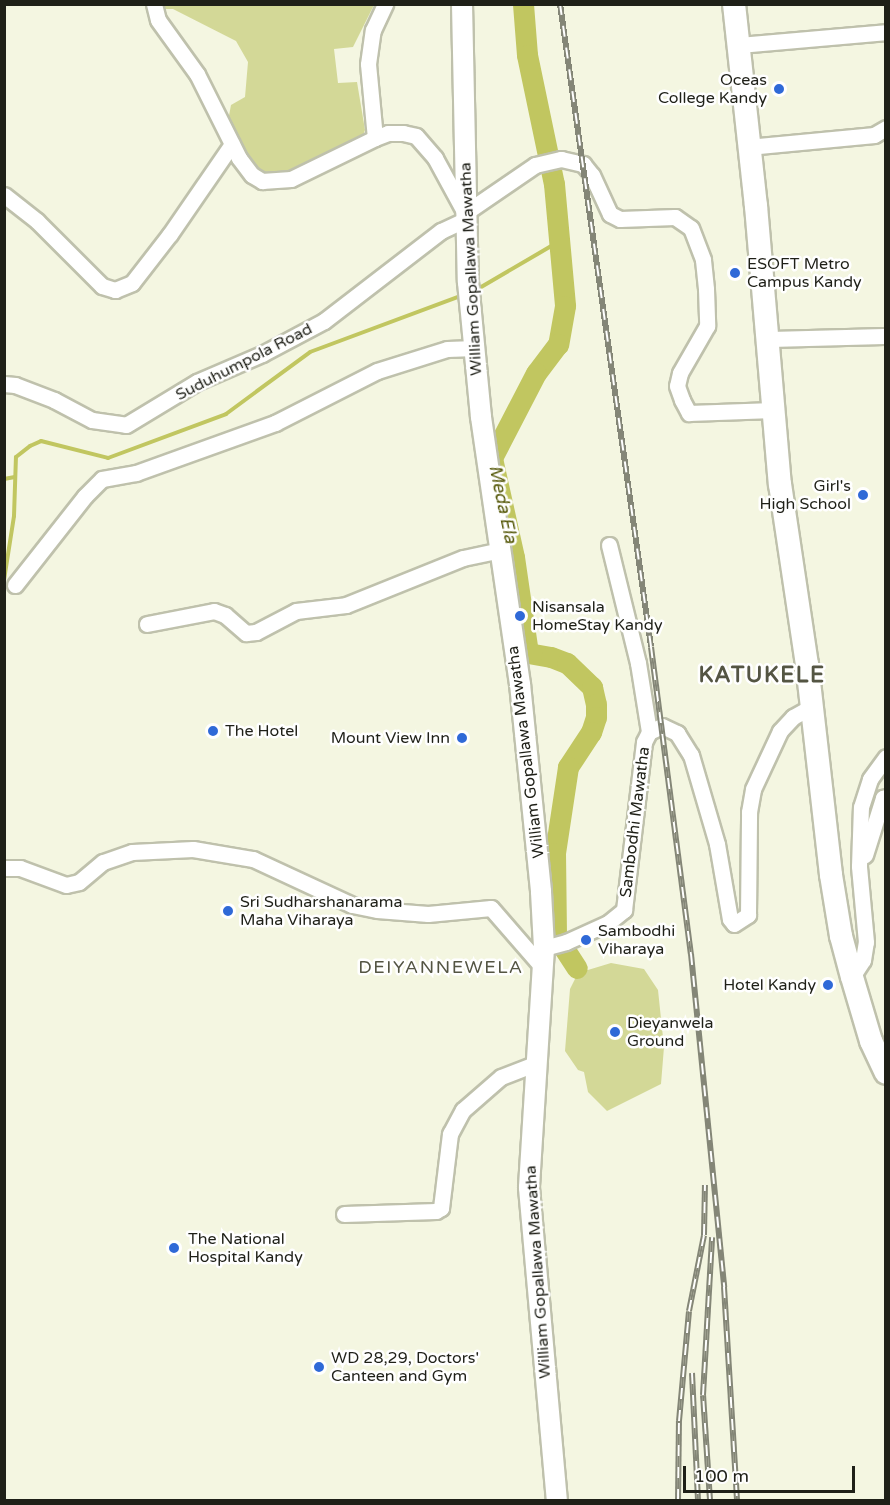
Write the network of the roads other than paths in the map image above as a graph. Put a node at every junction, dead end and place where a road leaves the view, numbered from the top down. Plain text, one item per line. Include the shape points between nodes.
1 (154, 4) edge
2 (385, 4) edge
3 (462, 4) edge
4 (734, 4) edge
5 (885, 32) edge
6 (738, 45) junction
7 (885, 128) edge
8 (375, 138) junction
9 (232, 144) junction
10 (748, 147) junction
11 (4, 195) edge
12 (465, 216) junction
13 (885, 336) edge
14 (768, 339) junction
15 (474, 345) junction
16 (4, 384) edge
17 (773, 410) junction
18 (609, 545) dead end
19 (501, 550) junction
20 (15, 585) dead end
21 (147, 624) dead end
22 (811, 707) junction
23 (649, 732) junction
24 (885, 757) edge
25 (885, 797) edge
26 (859, 866) junction
27 (4, 867) edge
28 (554, 945) junction
29 (543, 968) junction
30 (852, 977) junction
31 (535, 1064) junction
32 (885, 1073) edge
33 (344, 1214) dead end
34 (557, 1500) edge

1 - 9 street via 158,20 197,74
2 - 8 street via 373,30 368,64
3 - 12 main road, William Gopallawa Mawatha
4 - 6 highway
5 - 6 street
6 - 10 highway
7 - 10 street via 874,135
8 - 9 street via 291,179 262,181 252,175
8 - 12 street via 388,133 416,136 435,158
9 - 11 street via 132,283 115,290 102,286
10 - 14 highway
12 - 15 main road, William Gopallawa Mawatha
12 - 16 street, Suduhumpola Road via 324,321 197,382 126,425 92,420 44,396
12 - 17 street, Suduhumpola Road via 539,163 561,159 583,164 610,214 620,219 675,217 691,228 703,260 707,326 680,373 677,386 689,413
13 - 14 street
14 - 17 highway
15 - 19 main road, William Gopallawa Mawatha
15 - 20 street via 447,349 377,371 275,423 146,470 102,479
17 - 22 highway
18 - 23 street via 638,663
19 - 21 street via 463,558 346,605 296,611 256,632 246,633 214,611
19 - 28 main road, William Gopallawa Mawatha
22 - 23 street, Sambodhi Mawatha via 793,717 780,731 753,789 749,812 750,908 748,915 734,924 717,844 691,754 677,733 662,726
22 - 30 highway via 831,875
23 - 28 street, Sambodhi Mawatha via 644,742 624,910 617,919
24 - 26 street via 870,779 861,807
25 - 26 street
26 - 30 street via 866,942 863,960
27 - 29 street via 20,868 66,885 79,882 103,862 132,852 193,849 253,860 360,907 428,914 491,908
28 - 29 main road, William Gopallawa Mawatha
29 - 31 main road, William Gopallawa Mawatha
30 - 32 highway
31 - 33 street via 501,1077 463,1110 450,1134 441,1208
31 - 34 main road, William Gopallawa Mawatha via 529,1188

